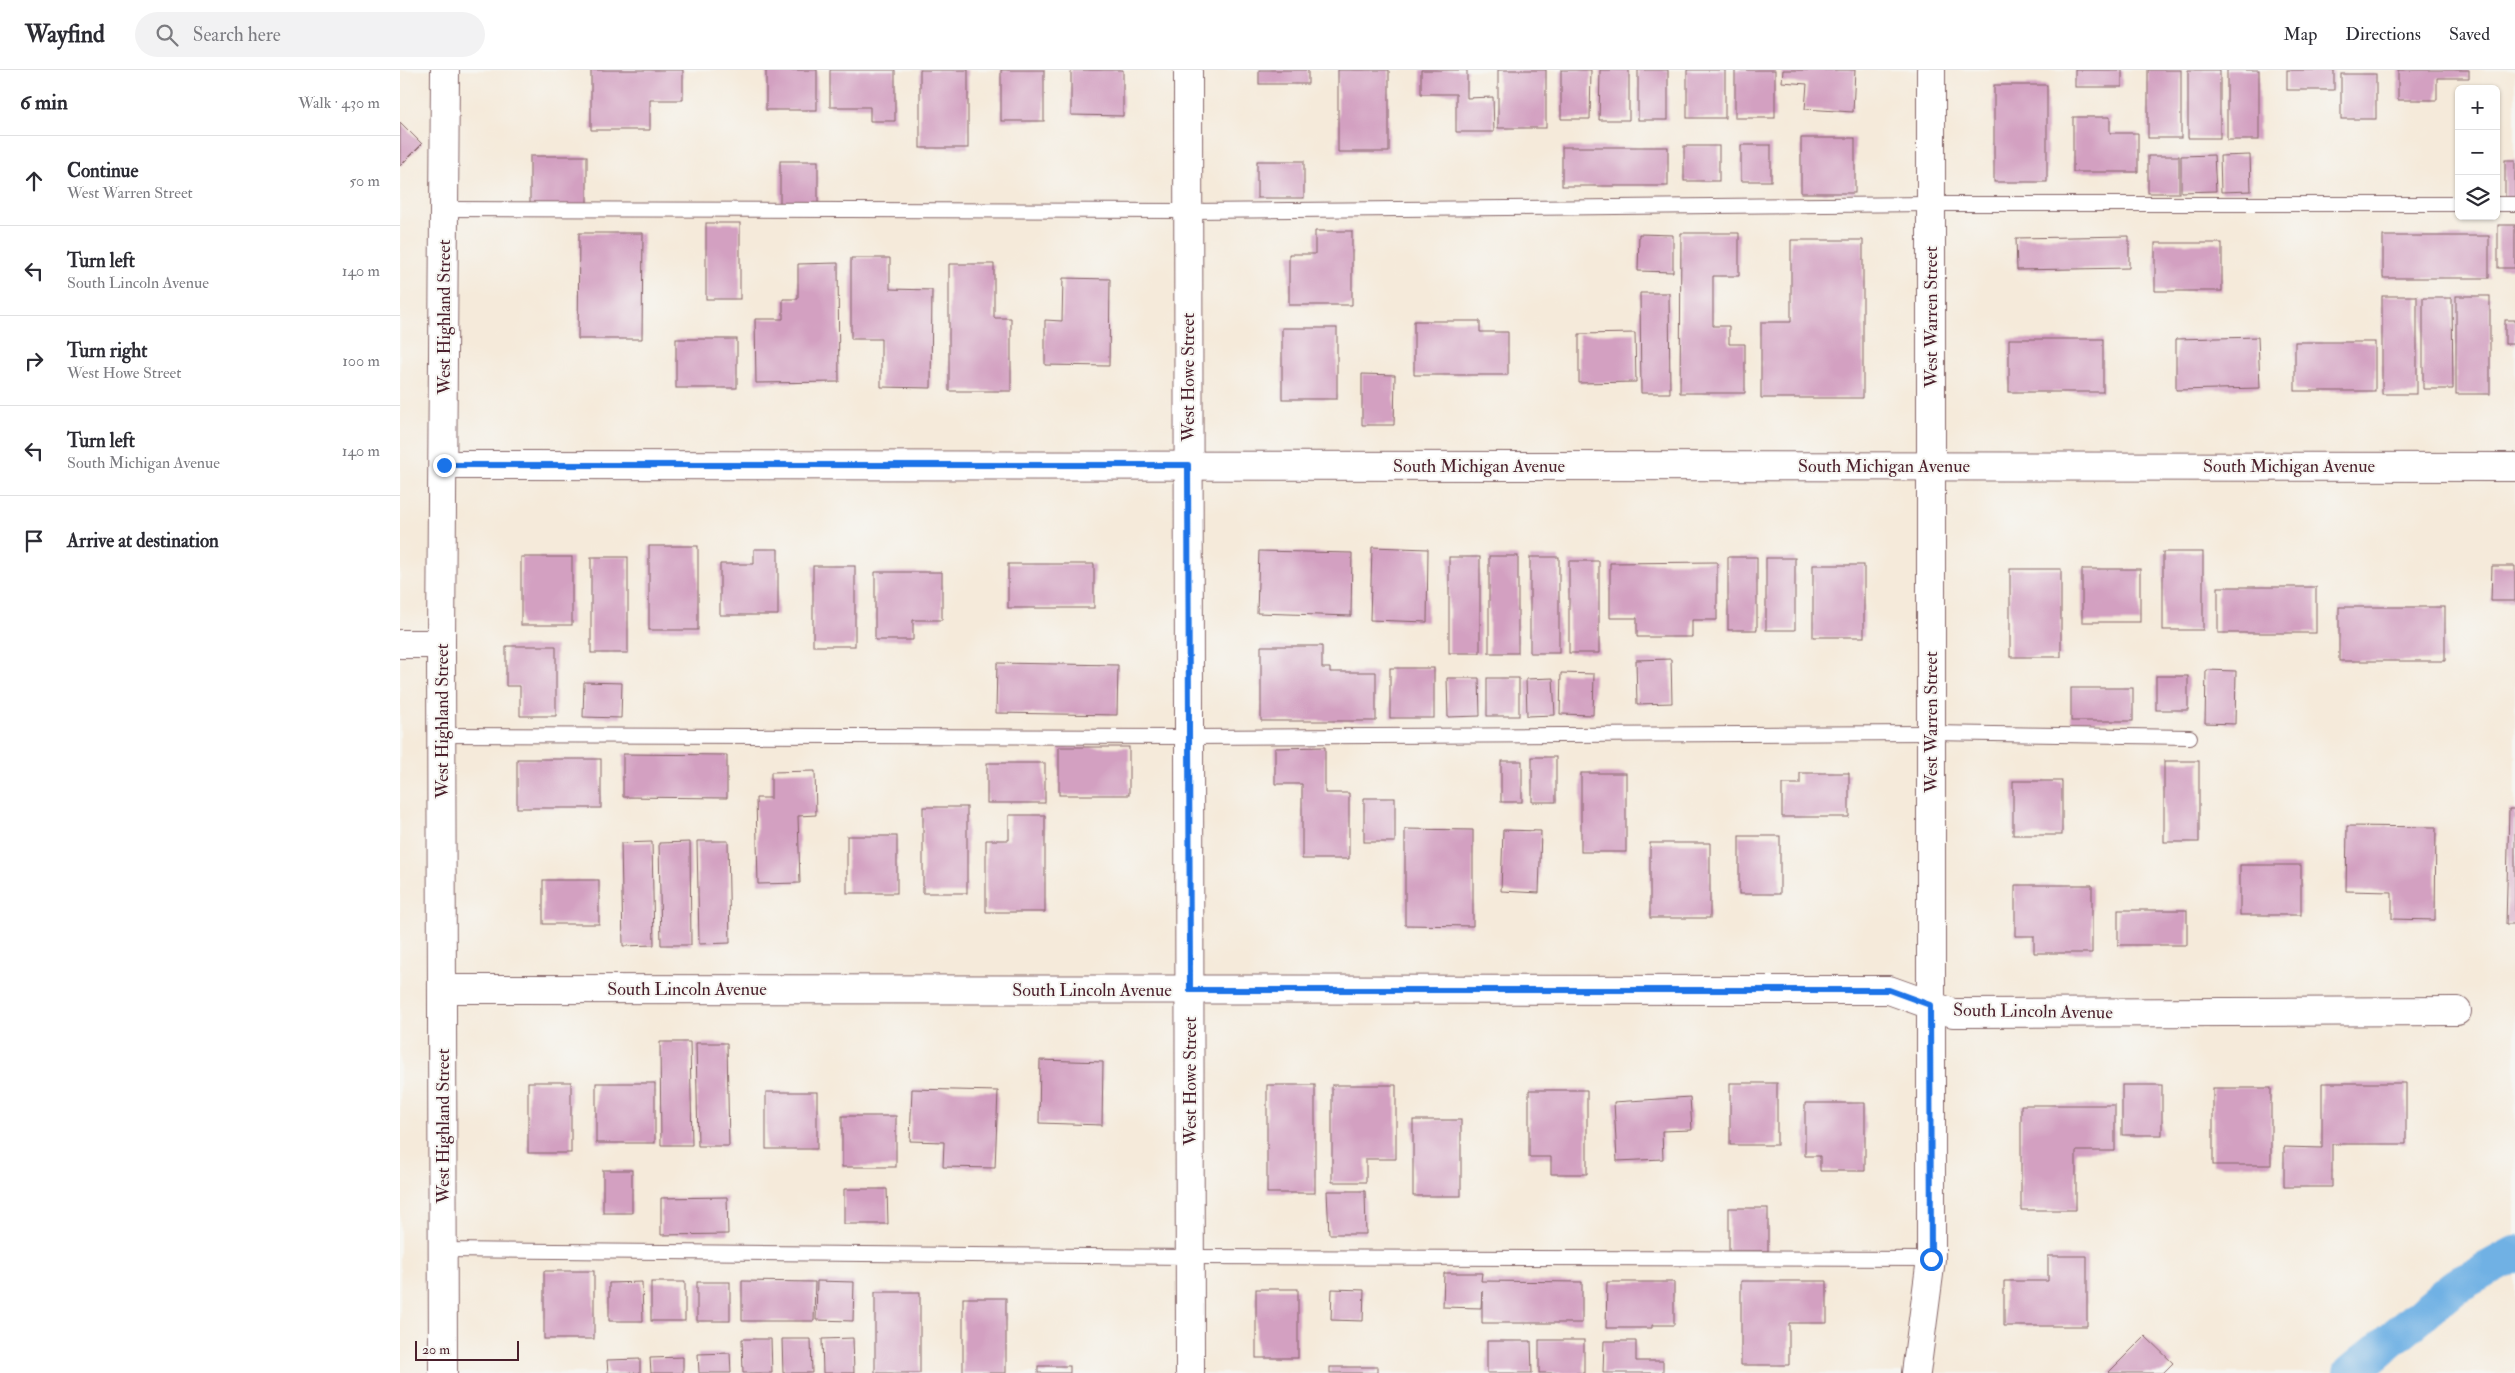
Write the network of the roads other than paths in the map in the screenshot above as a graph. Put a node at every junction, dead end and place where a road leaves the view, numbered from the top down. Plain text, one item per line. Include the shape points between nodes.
1 (445, 70) edge
2 (1188, 70) edge
3 (1930, 70) edge
4 (1930, 204) junction
5 (2455, 204) edge
6 (2500, 204) edge
7 (2515, 204) edge
8 (445, 209) junction
9 (1188, 211) junction
10 (444, 465) junction
11 (1188, 465) junction
12 (1931, 466) junction
13 (2515, 467) edge
14 (400, 644) edge
15 (441, 644) junction
16 (1931, 733) junction
17 (442, 735) junction
18 (1189, 737) junction
19 (2190, 737) dead end
20 (443, 989) junction
21 (1190, 990) junction
22 (1930, 1005) junction
23 (2457, 1011) dead end
24 (443, 1250) junction
25 (1190, 1256) junction
26 (1931, 1259) junction
27 (443, 1373) edge
28 (1190, 1373) edge
29 (1916, 1373) edge

1 - 8 street, West Highland Street
2 - 9 street, West Howe Street
3 - 4 street, West Warren Street
4 - 5 lane
4 - 9 lane
4 - 12 street, West Warren Street
6 - 7 lane
8 - 9 lane
8 - 10 street, West Highland Street
9 - 11 street, West Howe Street
10 - 11 street, South Michigan Avenue
10 - 15 street, West Highland Street
11 - 12 street, South Michigan Avenue
11 - 18 street, West Howe Street
12 - 13 street, South Michigan Avenue
12 - 16 street, West Warren Street
14 - 15 street
15 - 17 street, West Highland Street
16 - 18 lane
16 - 19 lane
16 - 22 street, West Warren Street
17 - 18 lane
17 - 20 street, West Highland Street
18 - 21 street, West Howe Street
20 - 21 street, South Lincoln Avenue
20 - 24 street, West Highland Street
21 - 22 street, South Lincoln Avenue via 1889,990
21 - 25 street, West Howe Street
22 - 23 street, South Lincoln Avenue via 1952,1013
22 - 26 street, West Warren Street
24 - 25 lane
24 - 27 street, West Highland Street
25 - 26 lane
25 - 28 street, West Howe Street
26 - 29 street, West Warren Street

